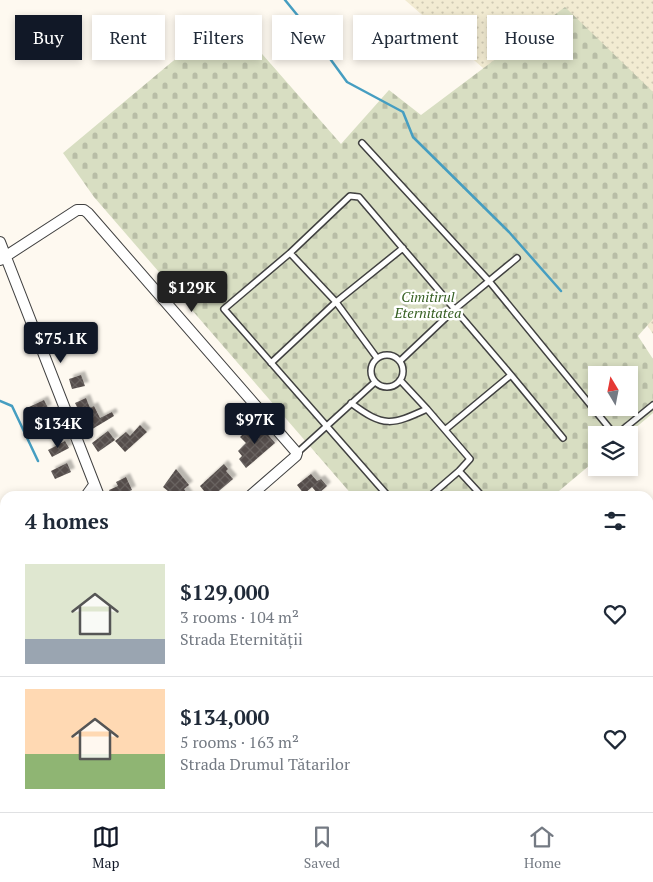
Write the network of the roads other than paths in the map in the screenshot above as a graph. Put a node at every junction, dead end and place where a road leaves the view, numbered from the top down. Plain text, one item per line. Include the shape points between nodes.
1 (362, 143) dead end
2 (0, 242) edge
3 (403, 248) junction
4 (290, 253) junction
5 (3, 258) edge
6 (517, 258) dead end
7 (489, 281) junction
8 (336, 302) junction
9 (455, 309) junction
10 (377, 358) junction
11 (400, 361) junction
12 (271, 363) junction
13 (511, 374) junction
14 (400, 380) junction
15 (375, 382) junction
16 (351, 403) junction
17 (653, 405) edge
18 (427, 409) junction
19 (326, 426) junction
20 (609, 426) edge
21 (627, 426) edge
22 (446, 429) junction
23 (563, 438) dead end
24 (297, 452) junction
25 (459, 471) junction
26 (94, 485) junction
27 (90, 491) edge
28 (97, 491) edge
29 (256, 491) edge
30 (384, 491) edge
31 (436, 491) edge
32 (477, 491) edge

1 - 7 lane
2 - 5 street
3 - 4 lane via 359,197 350,196
3 - 8 lane
3 - 9 lane
4 - 8 lane
4 - 12 lane via 224,309
5 - 24 street via 77,210 84,210
5 - 26 street
6 - 7 lane
7 - 9 lane
7 - 20 lane
8 - 10 lane
8 - 12 lane
9 - 11 lane
9 - 13 lane
10 - 11 lane via 390,355
10 - 15 lane via 370,370
11 - 14 lane via 403,370
12 - 19 lane
13 - 22 lane
13 - 23 lane
14 - 15 lane via 387,387
14 - 18 lane
15 - 16 lane
16 - 18 lane via 377,421 400,421
16 - 19 lane
17 - 21 lane
18 - 22 lane
19 - 24 lane
19 - 30 lane
22 - 25 lane via 470,459
24 - 29 street
25 - 31 lane
25 - 32 lane
26 - 27 street
26 - 28 street

